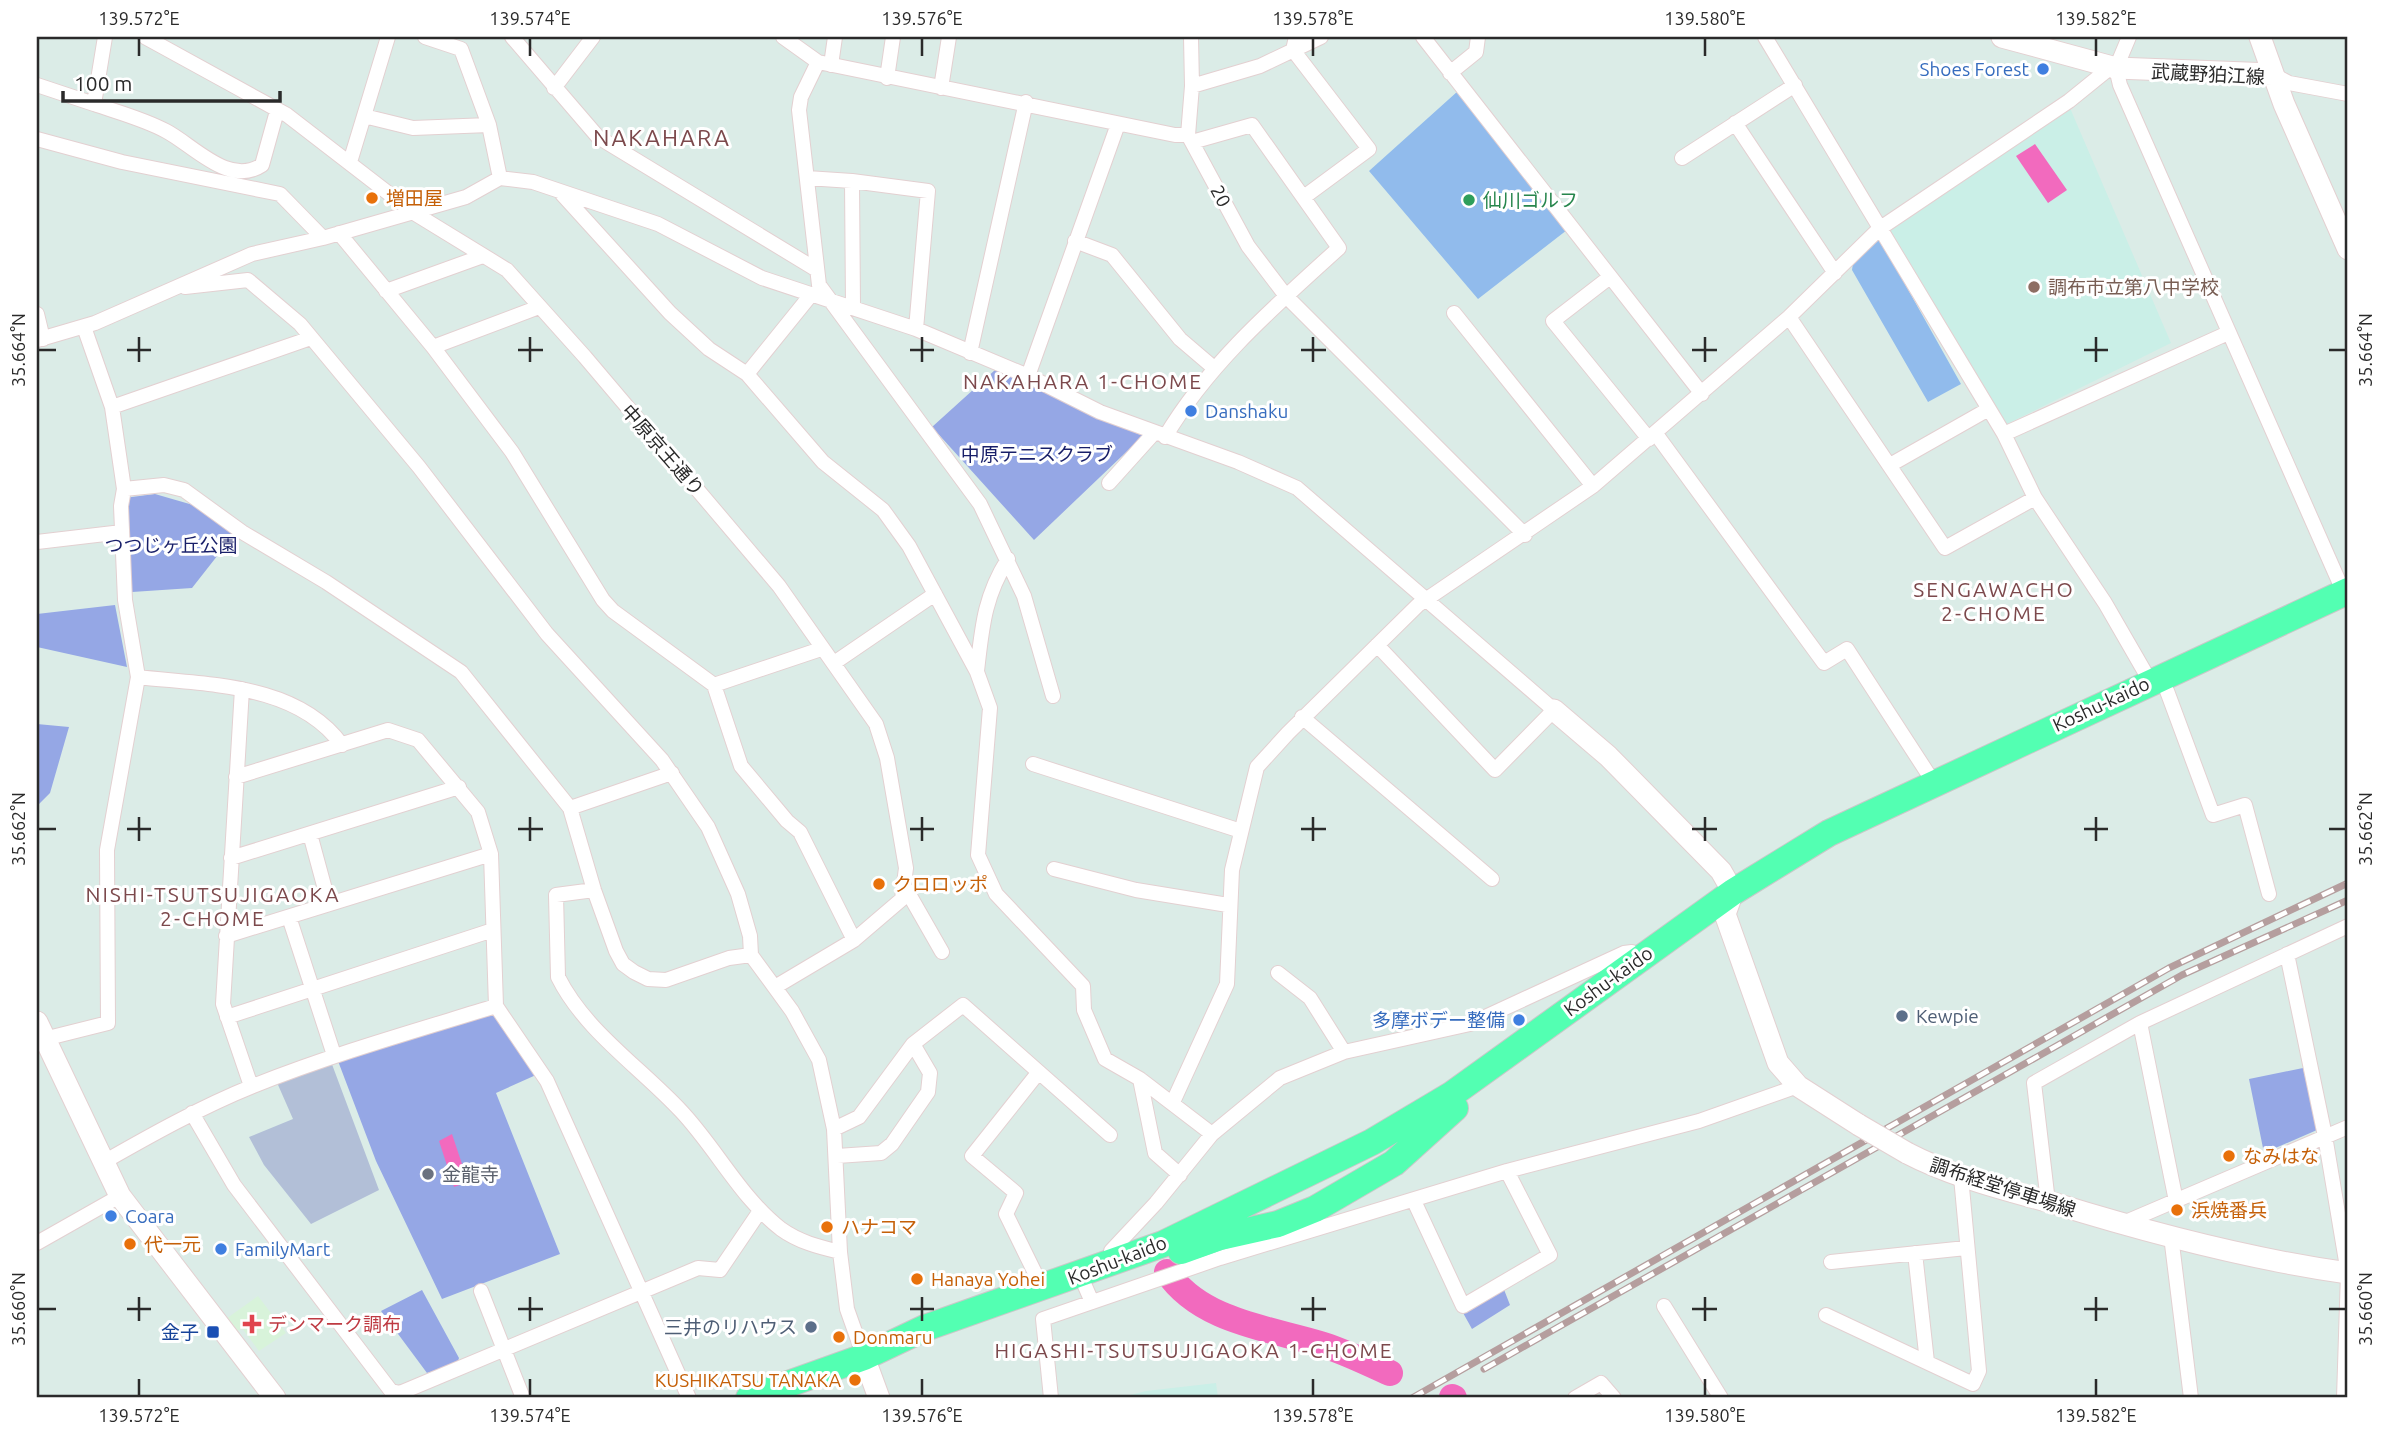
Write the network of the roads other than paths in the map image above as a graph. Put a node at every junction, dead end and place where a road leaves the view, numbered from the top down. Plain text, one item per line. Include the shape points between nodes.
1 (106, 37) edge
2 (145, 37) edge
3 (388, 37) edge
4 (425, 37) edge
5 (512, 37) edge
6 (593, 37) edge
7 (783, 37) edge
8 (835, 37) edge
9 (893, 37) edge
10 (949, 37) edge
11 (1191, 37) edge
12 (1321, 37) edge
13 (1423, 37) edge
14 (1478, 37) edge
15 (1765, 37) edge
16 (2002, 37) edge
17 (2130, 37) edge
18 (2260, 37) edge
19 (460, 43) edge
20 (1295, 43) edge
21 (825, 64) junction
22 (2114, 68) junction
23 (1450, 73) junction
24 (2272, 74) junction
25 (887, 78) junction
26 (37, 85) edge
27 (1795, 85) junction
28 (1192, 86) junction
29 (554, 88) junction
30 (941, 88) junction
31 (2348, 94) edge
32 (1026, 102) junction
33 (94, 104) junction
34 (277, 111) junction
35 (364, 116) junction
36 (1735, 123) junction
37 (1118, 124) junction
38 (489, 125) junction
39 (1190, 138) junction
40 (37, 139) edge
41 (1682, 158) dead end
42 (349, 162) junction
43 (500, 178) junction
44 (807, 178) junction
45 (852, 181) junction
46 (562, 194) junction
47 (1304, 197) junction
48 (414, 213) junction
49 (1879, 229) junction
50 (339, 233) junction
51 (323, 239) junction
52 (1075, 241) junction
53 (2348, 249) edge
54 (483, 256) junction
55 (817, 270) junction
56 (1835, 273) junction
57 (1610, 277) junction
58 (177, 288) junction
59 (386, 290) junction
60 (810, 296) junction
61 (1286, 296) junction
62 (825, 298) junction
63 (853, 306) junction
64 (539, 307) junction
65 (1454, 313) dead end
66 (37, 314) edge
67 (1789, 317) junction
68 (84, 327) junction
69 (916, 329) junction
70 (2228, 333) junction
71 (311, 338) junction
72 (40, 339) edge
73 (433, 347) junction
74 (970, 353) junction
75 (1214, 368) junction
76 (747, 373) junction
77 (1028, 376) junction
78 (1702, 394) junction
79 (113, 407) junction
80 (1987, 410) junction
81 (2004, 434) junction
82 (1159, 435) junction
83 (1653, 436) junction
84 (1890, 465) junction
85 (1109, 483) dead end
86 (1593, 485) junction
87 (124, 489) junction
88 (2035, 498) junction
89 (122, 532) junction
90 (1525, 535) junction
91 (37, 542) edge
92 (1008, 559) junction
93 (935, 594) junction
94 (2347, 598) edge
95 (1428, 599) junction
96 (1377, 645) junction
97 (821, 649) junction
98 (834, 663) junction
99 (977, 672) junction
100 (138, 677) junction
101 (714, 685) junction
102 (2159, 686) junction
103 (242, 689) junction
104 (1053, 696) dead end
105 (1554, 710) junction
106 (1302, 718) junction
107 (342, 745) junction
108 (1033, 764) dead end
109 (672, 773) junction
110 (236, 777) junction
111 (1934, 783) junction
112 (459, 788) junction
113 (570, 808) junction
114 (1241, 831) junction
115 (310, 835) junction
116 (491, 854) junction
117 (231, 858) junction
118 (1054, 869) dead end
119 (1492, 879) dead end
120 (906, 889) junction
121 (594, 890) junction
122 (2269, 894) dead end
123 (1729, 903) junction
124 (329, 904) junction
125 (1228, 905) junction
126 (289, 917) junction
127 (2348, 926) edge
128 (493, 930) junction
129 (226, 936) junction
130 (854, 940) junction
131 (942, 952) dead end
132 (2287, 954) junction
133 (751, 955) junction
134 (1638, 958) junction
135 (1278, 973) dead end
136 (775, 987) junction
137 (313, 989) junction
138 (496, 1006) junction
139 (227, 1017) junction
140 (2140, 1023) junction
141 (40, 1030) edge
142 (913, 1044) junction
143 (1344, 1052) junction
144 (334, 1055) junction
145 (1038, 1073) junction
146 (1140, 1079) junction
147 (251, 1086) junction
148 (1798, 1086) junction
149 (1173, 1102) junction
150 (192, 1113) junction
151 (2348, 1127) edge
152 (834, 1129) junction
153 (1212, 1134) junction
154 (1110, 1135) dead end
155 (2325, 1136) junction
156 (837, 1156) junction
157 (102, 1163) junction
158 (1507, 1171) junction
159 (1180, 1175) junction
160 (1961, 1177) junction
161 (120, 1196) junction
162 (1414, 1201) junction
163 (2176, 1201) junction
164 (2048, 1202) junction
165 (760, 1211) junction
166 (2121, 1224) junction
167 (2171, 1236) junction
168 (37, 1243) edge
169 (1966, 1248) junction
170 (840, 1252) junction
171 (1915, 1253) junction
172 (1114, 1262) junction
173 (1831, 1262) dead end
174 (2348, 1273) edge
175 (1036, 1275) dead end
176 (481, 1291) dead end
177 (643, 1293) junction
178 (1088, 1294) junction
179 (1664, 1307) dead end
180 (1826, 1315) dead end
181 (505, 1350) junction
182 (864, 1357) junction
183 (1927, 1362) junction
184 (275, 1398) edge
185 (523, 1398) edge
186 (689, 1398) edge
187 (749, 1398) edge
188 (879, 1398) edge
189 (1051, 1398) edge
190 (1575, 1398) edge
191 (1614, 1398) edge
192 (1721, 1398) edge
193 (2191, 1398) edge
194 (2344, 1398) edge

1 - 33 street
2 - 34 street, 中原京王通り
3 - 35 street
4 - 19 street
5 - 29 street
6 - 29 street
7 - 21 street
8 - 21 street
9 - 25 street
10 - 30 street
11 - 28 street
12 - 20 street
13 - 23 street
14 - 23 street via 1476,52
15 - 27 street
16 - 22 main road, 武蔵野狛江線
17 - 22 street
18 - 24 main road
19 - 38 street
20 - 28 street via 1261,66
20 - 47 street via 1369,149
21 - 25 street
21 - 44 street via 801,97
22 - 24 main road, 武蔵野狛江線
22 - 49 street
22 - 70 street
23 - 57 street
24 - 31 street via 2289,83
24 - 53 main road, 武蔵野狛江線
25 - 30 street
26 - 33 street
27 - 36 street
27 - 49 street
28 - 39 street
29 - 55 street via 598,137
30 - 32 street
32 - 37 street
32 - 74 street
33 - 34 street via 165,130 222,168 254,170 262,165
34 - 42 street, 中原京王通り
35 - 38 street via 413,128
35 - 42 street
36 - 41 street
36 - 56 street
37 - 39 street
37 - 52 street
38 - 43 street
39 - 47 street via 1252,125
39 - 61 street, 20 via 1248,246
40 - 51 street via 122,162 280,194
42 - 48 street, 中原京王通り
43 - 46 street via 534,182
43 - 48 street via 466,197
44 - 45 street
44 - 55 street
45 - 63 street
45 - 69 street via 928,191
46 - 60 street via 658,224 762,278
46 - 76 street via 670,313 709,349
47 - 61 street via 1339,248
48 - 50 street
48 - 54 street, 中原京王通り
49 - 56 street
49 - 80 street
50 - 51 street
50 - 59 street
51 - 58 street via 252,254
52 - 75 street via 1112,255 1180,339
52 - 77 street
54 - 59 street
54 - 64 street, 中原京王通り via 508,270
55 - 62 street
56 - 67 street
57 - 78 street
57 - 83 street via 1553,320
58 - 68 street
58 - 71 street via 248,280 277,301
59 - 73 street
60 - 62 street
60 - 76 street
61 - 75 street
61 - 90 street, 20
62 - 63 street
62 - 92 street via 980,503
63 - 69 street
64 - 73 street
64 - 97 street, 中原京王通り via 779,586
65 - 86 street
66 - 72 street
67 - 78 street
67 - 84 street
68 - 72 street
68 - 79 street
69 - 74 street
70 - 81 street
70 - 94 street
71 - 79 street
71 - 109 street via 419,467 547,634
73 - 101 street via 512,452 603,600
74 - 77 street
75 - 82 street
76 - 93 street via 823,462 883,509
77 - 82 street
78 - 83 street
79 - 87 street
80 - 81 street
80 - 84 street
81 - 88 street
82 - 85 street
82 - 95 street via 1297,488
83 - 86 street
83 - 111 street via 1824,663 1847,649
84 - 88 street via 1945,548
86 - 90 street
87 - 89 street
87 - 113 street via 164,485 184,490 461,672
88 - 102 street
89 - 91 street
89 - 100 street via 125,600
90 - 95 street
92 - 99 street via 985,608
92 - 104 street via 1024,596
93 - 98 street
93 - 99 street
94 - 102 highway, Koshu-kaido
95 - 96 street
95 - 105 street
96 - 105 street via 1495,770
96 - 106 street
97 - 98 street, 中原京王通り
97 - 101 street
98 - 120 street, 中原京王通り via 876,724 893,788
99 - 146 street via 990,708 978,855 996,894 1083,986 1084,1010 1105,1059
100 - 103 street
100 - 141 street via 107,850 108,1023
101 - 130 street via 741,766 800,832
102 - 111 highway, Koshu-kaido
102 - 122 street via 2213,815 2245,805
102 - 123 highway, Koshu-kaido via 1816,855
103 - 107 street via 278,699 312,717
103 - 110 street
105 - 123 main road, 調布経堂停車場線 via 1696,842 1721,871
106 - 114 street via 1257,767
106 - 119 street
107 - 110 street
107 - 112 street via 396,731 418,740
108 - 114 street
109 - 113 street
109 - 133 street via 708,827 733,881 750,936
110 - 117 street
111 - 123 highway, Koshu-kaido via 1829,833
112 - 115 street
112 - 116 street via 478,812
113 - 121 street
114 - 125 street
115 - 117 street
115 - 124 street
116 - 124 street
116 - 128 street
117 - 129 street
118 - 125 street via 1136,890
120 - 130 street via 895,907
120 - 131 street
121 - 133 street via 623,964 648,979 666,980
121 - 165 street via 556,895 558,977 602,1037 681,1111
123 - 134 highway, Koshu-kaido
123 - 148 main road, 調布経堂停車場線 via 1778,1063
123 - 178 highway, Koshu-kaido via 1456,1107 1372,1177 1291,1220 1209,1240
124 - 126 street
125 - 149 street via 1227,984
126 - 129 street
126 - 137 street
127 - 132 street
128 - 137 street
128 - 138 street
129 - 139 street via 223,1004
130 - 136 street
132 - 140 street
132 - 155 street
133 - 136 street
134 - 143 street via 1632,951 1624,953 1470,1024
134 - 172 highway, Koshu-kaido via 1400,1127 1163,1244
135 - 143 street via 1310,998
136 - 152 street via 819,1060
137 - 139 street
137 - 144 street
138 - 144 street
138 - 177 street via 547,1081
139 - 147 street
140 - 163 street
140 - 164 street via 2034,1083
141 - 157 main road
142 - 145 street via 963,1005
142 - 152 street via 859,1117
142 - 156 street via 930,1073 929,1092 881,1153
143 - 153 street via 1280,1078
144 - 147 street
145 - 154 street
145 - 175 street via 972,1156 1016,1193 1006,1214
146 - 149 street
146 - 159 street via 1155,1153
147 - 150 street
148 - 158 street via 1699,1121
148 - 160 main road, 調布経堂停車場線, bridge via 1907,1153
149 - 153 street
150 - 157 street
150 - 181 street via 234,1185 391,1391 400,1393
151 - 155 street
152 - 156 street
153 - 159 street
155 - 163 street
155 - 174 street
156 - 170 street
157 - 161 main road
158 - 162 street
158 - 162 street via 1550,1255 1463,1306
159 - 172 street via 1118,1241 1111,1251
160 - 164 main road, 調布経堂停車場線
160 - 169 street
161 - 168 street
161 - 184 main road
162 - 178 street via 1170,1275
163 - 166 street
164 - 166 main road, 調布経堂停車場線
165 - 170 street via 806,1244
165 - 177 street via 720,1270 698,1268
166 - 167 main road, 調布経堂停車場線
167 - 174 main road, 調布経堂停車場線 via 2274,1263
167 - 193 street
169 - 171 street
169 - 183 street via 1979,1371 1973,1384
170 - 182 street via 848,1309
171 - 173 street
171 - 183 street
172 - 182 highway, Koshu-kaido via 925,1328
174 - 194 street
176 - 181 street
177 - 181 street
177 - 186 street
178 - 182 highway, Koshu-kaido via 932,1342
178 - 189 street via 1043,1319
179 - 192 street
180 - 183 street
181 - 185 street
182 - 187 highway, Koshu-kaido
182 - 188 main road
190 - 191 street via 1601,1384

